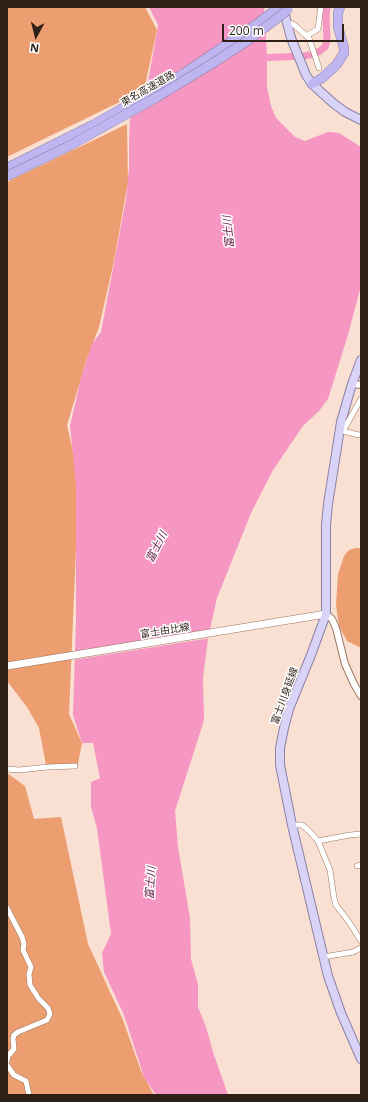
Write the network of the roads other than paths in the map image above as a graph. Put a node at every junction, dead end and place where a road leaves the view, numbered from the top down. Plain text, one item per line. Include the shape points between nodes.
1 (279, 7) edge
2 (321, 7) edge
3 (340, 7) edge
4 (288, 8) edge
5 (287, 23) junction
6 (308, 37) junction
7 (318, 68) dead end
8 (312, 84) junction
9 (361, 120) edge
10 (7, 168) edge
11 (7, 176) edge
12 (361, 360) edge
13 (352, 384) junction
14 (361, 385) edge
15 (361, 398) edge
16 (359, 435) dead end
17 (326, 614) junction
18 (7, 666) edge
19 (361, 696) edge
20 (75, 766) dead end
21 (7, 769) edge
22 (292, 824) junction
23 (361, 834) edge
24 (318, 841) junction
25 (7, 908) edge
26 (361, 940) edge
27 (361, 948) edge
28 (323, 957) junction
29 (360, 1057) edge
30 (7, 1061) edge
31 (7, 1064) edge
32 (29, 1095) edge

1 - 10 highway, 東名高速道路 via 251,29 183,74 93,125
2 - 6 street via 318,29
3 - 8 highway via 338,26 344,53 334,68
4 - 5 main road
4 - 11 highway, 東名高速道路, bridge via 250,39 157,97 71,145
5 - 6 street via 293,24
5 - 8 main road via 301,63
6 - 7 street
8 - 9 main road via 345,112
12 - 13 main road, 富士川身延線
13 - 14 street
13 - 17 main road, 富士川身延線 via 341,422 328,504
15 - 16 street via 342,431
17 - 18 main road, 富士由比線
17 - 19 street via 336,628 345,664
17 - 22 main road, 富士川身延線 via 289,709 280,748 280,765
20 - 21 street
22 - 24 street via 302,826
22 - 28 main road, 富士川身延線
23 - 24 street
24 - 26 street via 330,870 336,905
25 - 30 street via 22,937 23,950 31,967 30,985 50,1014 48,1020 14,1035 14,1050
27 - 28 street via 353,952
28 - 29 main road, 富士川身延線 via 333,992
31 - 32 street via 14,1074 26,1081

